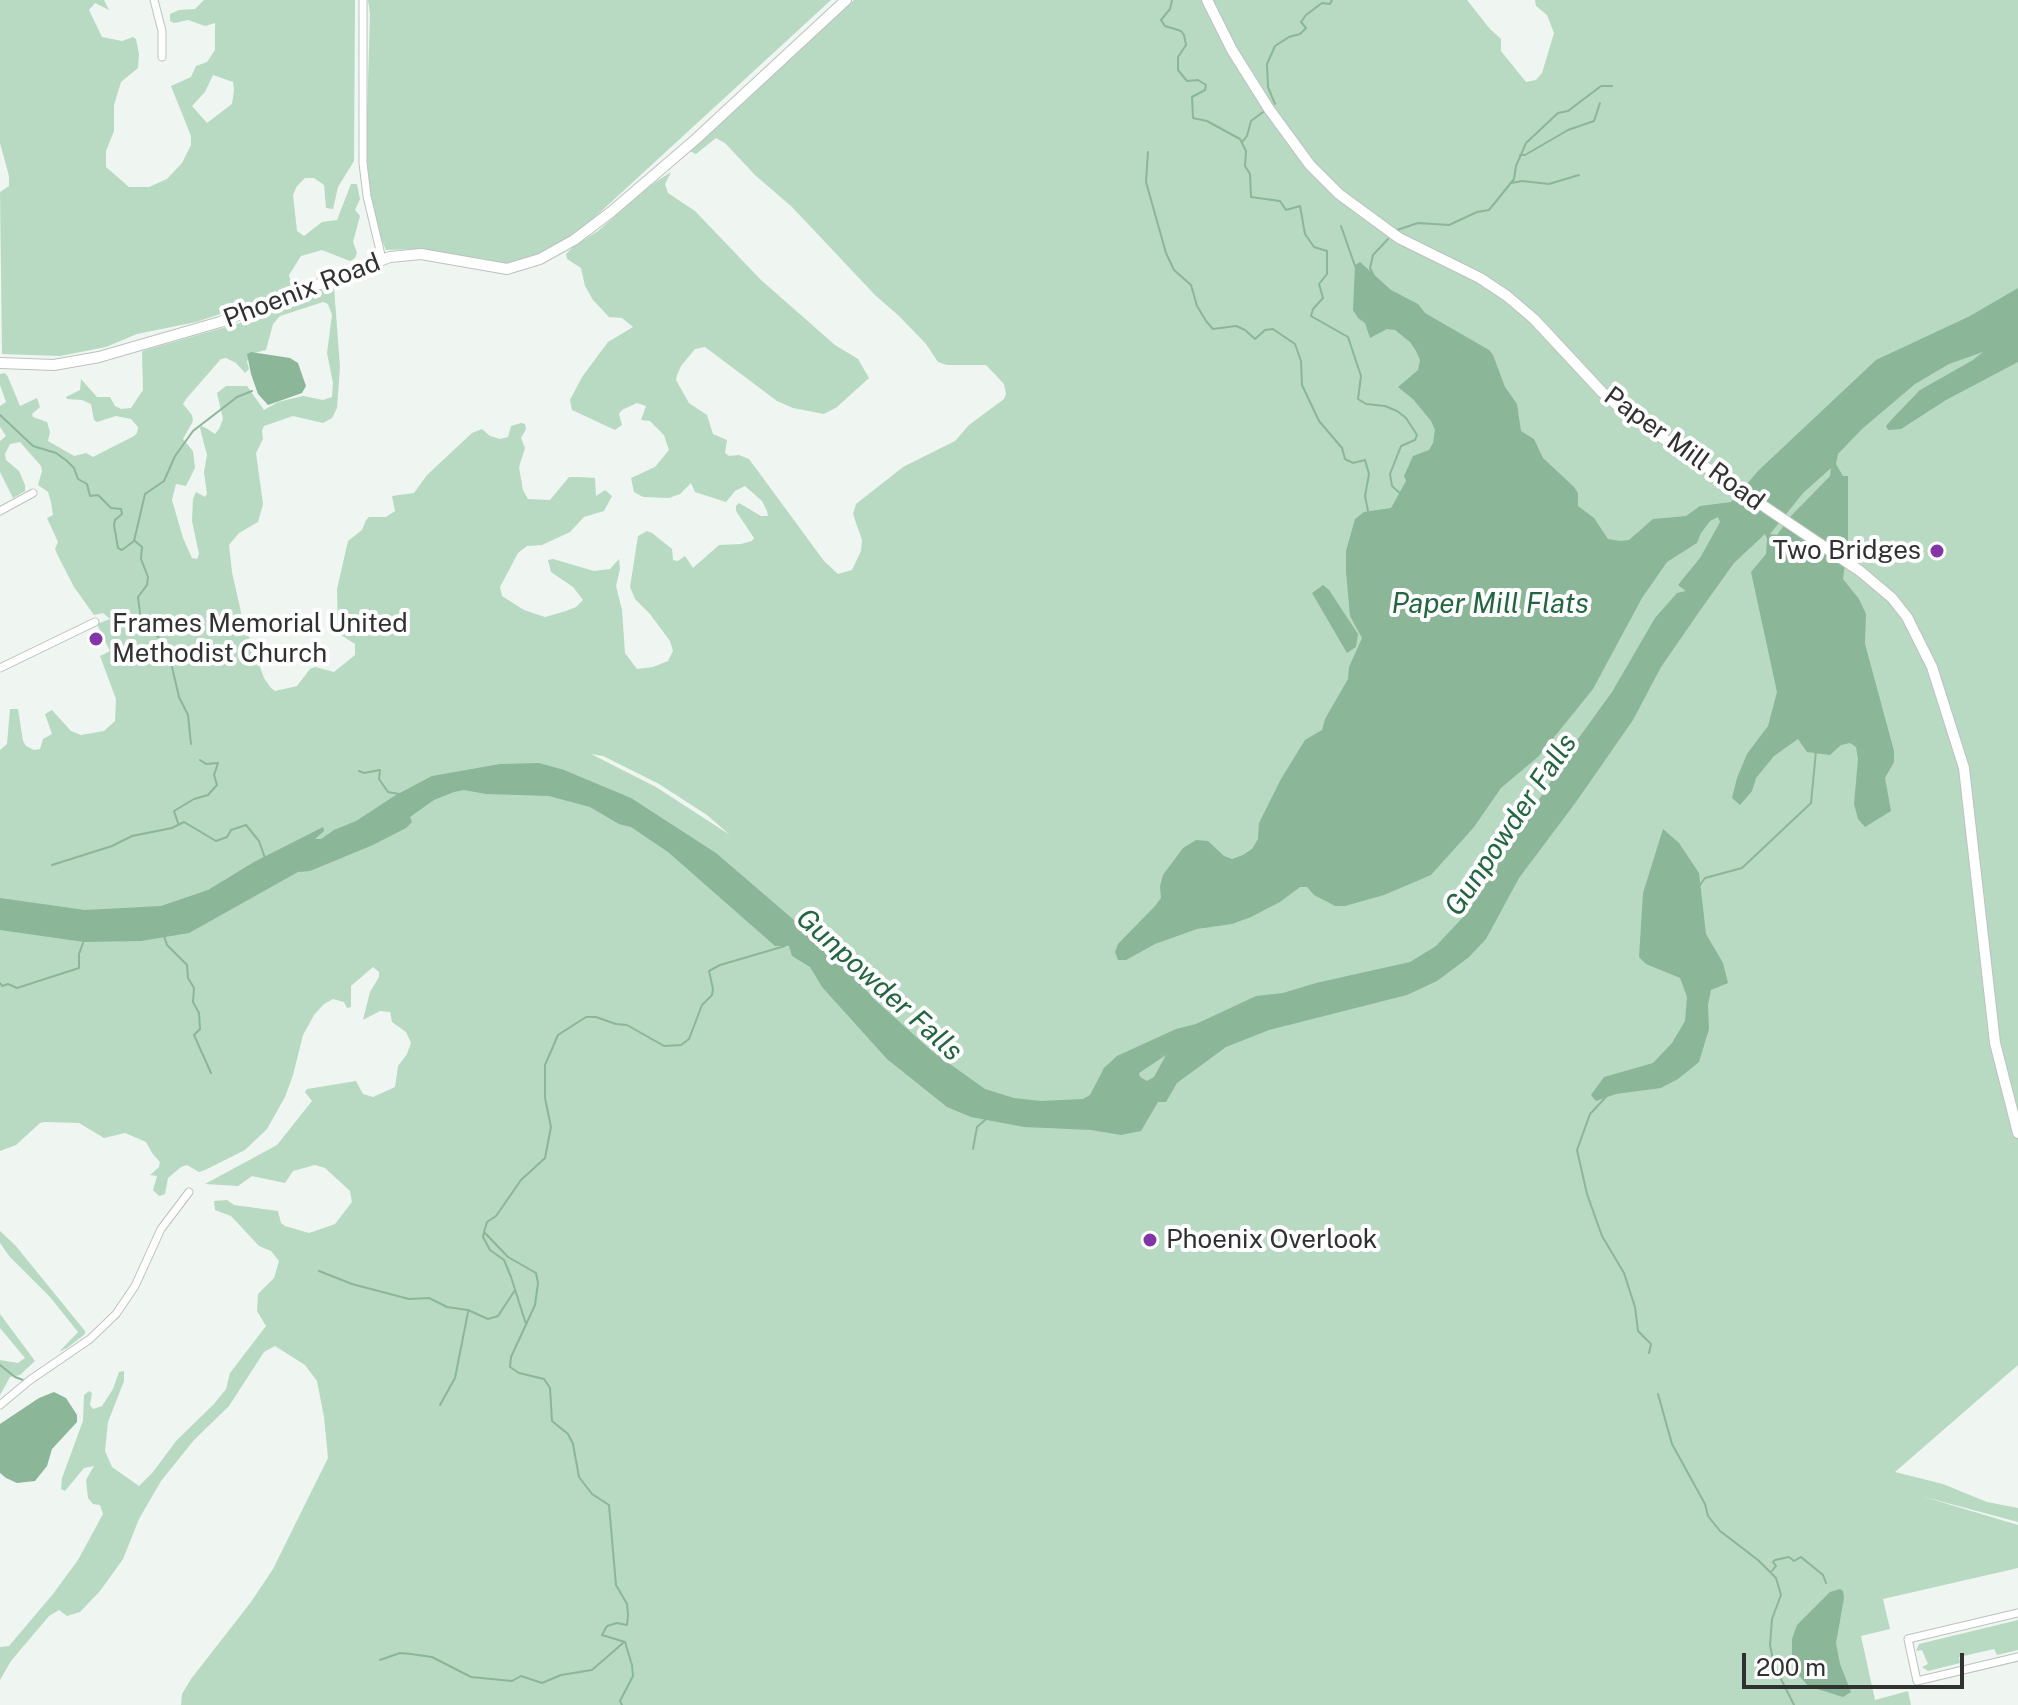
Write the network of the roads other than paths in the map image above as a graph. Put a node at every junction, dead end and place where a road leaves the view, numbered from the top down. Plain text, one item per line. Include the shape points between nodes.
1 (154, 0) edge
2 (363, 0) edge
3 (846, 0) edge
4 (1207, 0) edge
5 (162, 57) dead end
6 (382, 259) junction
7 (0, 363) edge
8 (33, 493) dead end
9 (0, 511) edge
10 (95, 622) dead end
11 (0, 668) edge
12 (2018, 1133) edge
13 (189, 1192) dead end
14 (0, 1405) edge
15 (2018, 1613) edge
16 (2018, 1657) edge

1 - 5 street
2 - 6 street via 363,163
3 - 6 main road, Phoenix Road via 646,183 552,253 507,269 421,254
4 - 12 main road, Paper Mill Road via 1269,109 1339,194 1399,238 1507,296 1613,403 1860,571 1907,617 1923,645 1964,768 1995,1043
6 - 7 main road, Phoenix Road via 220,322 99,357 54,365
8 - 9 street
10 - 11 street
13 - 14 street via 161,1229 116,1314
15 - 16 street via 1908,1639 1917,1681

